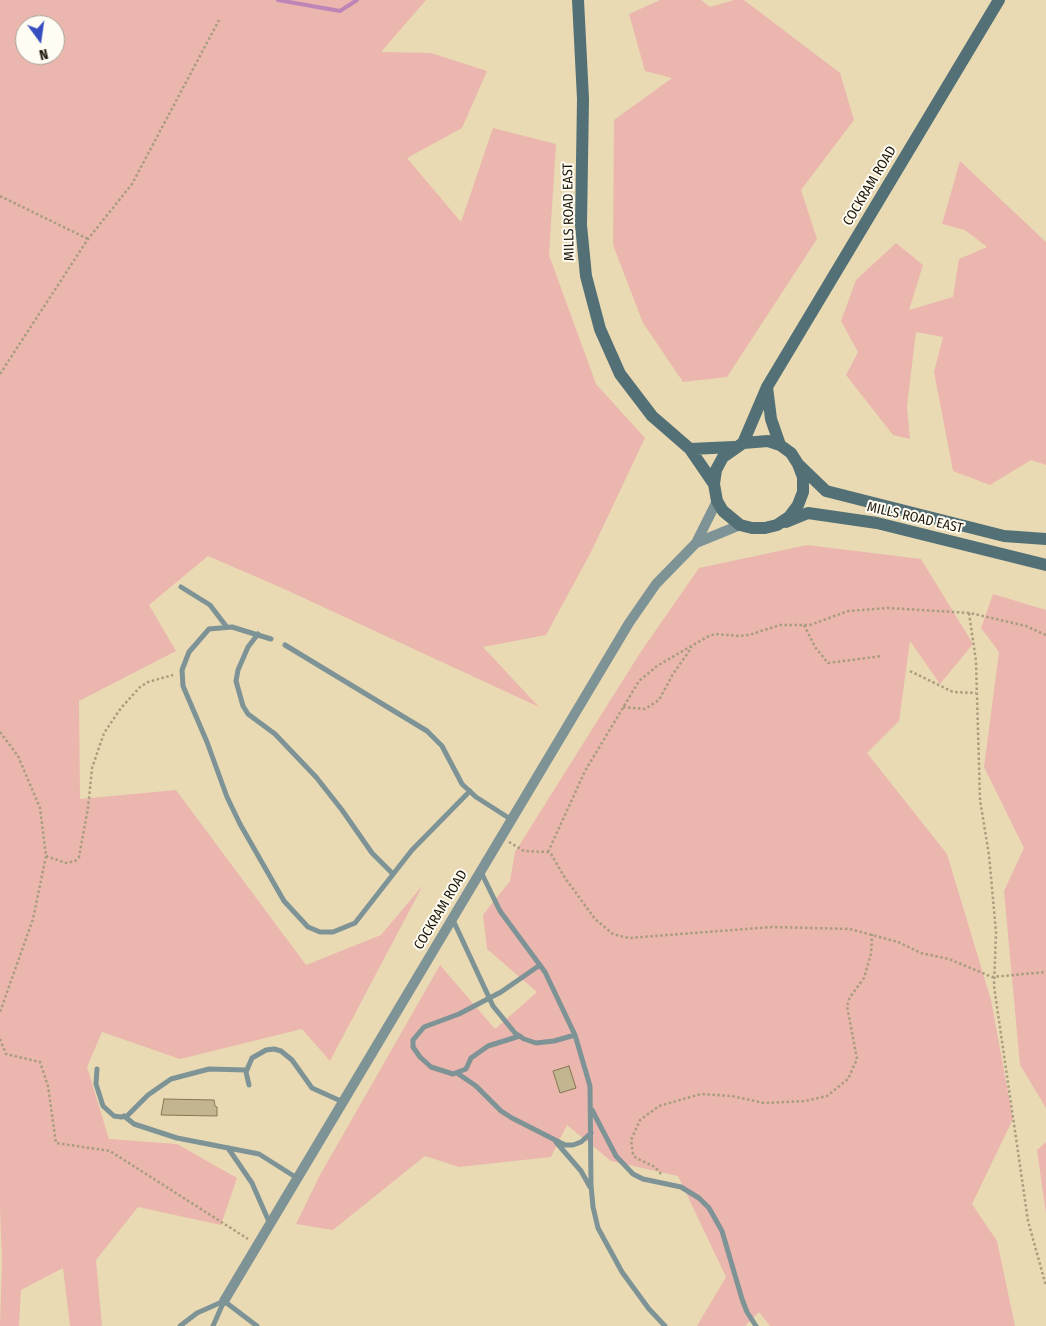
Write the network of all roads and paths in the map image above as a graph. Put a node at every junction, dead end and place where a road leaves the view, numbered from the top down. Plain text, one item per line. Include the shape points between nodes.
1 (578, 0) edge
2 (999, 0) edge
3 (219, 20) dead end
4 (0, 196) edge
5 (88, 239) junction
6 (0, 374) edge
7 (766, 387) junction
8 (739, 445) junction
9 (780, 445) junction
10 (690, 449) junction
11 (798, 464) junction
12 (714, 484) junction
13 (717, 501) junction
14 (777, 524) junction
15 (740, 525) junction
16 (1046, 539) edge
17 (696, 543) junction
18 (1046, 565) edge
19 (181, 587) dead end
20 (969, 613) junction
21 (804, 625) junction
22 (226, 626) junction
23 (258, 634) junction
24 (1046, 634) edge
25 (270, 639) dead end
26 (285, 645) dead end
27 (693, 645) junction
28 (882, 656) dead end
29 (910, 670) dead end
30 (182, 673) junction
31 (976, 693) junction
32 (623, 707) junction
33 (0, 732) edge
34 (470, 791) junction
35 (512, 820) junction
36 (502, 837) junction
37 (548, 852) junction
38 (46, 856) junction
39 (481, 872) junction
40 (393, 874) junction
41 (453, 920) junction
42 (872, 934) junction
43 (540, 965) junction
44 (1046, 972) edge
45 (994, 977) junction
46 (489, 998) junction
47 (0, 1012) edge
48 (576, 1035) junction
49 (520, 1036) junction
50 (0, 1039) edge
51 (96, 1069) dead end
52 (246, 1070) junction
53 (456, 1073) junction
54 (249, 1085) dead end
55 (343, 1103) junction
56 (592, 1108) junction
57 (124, 1116) junction
58 (591, 1132) junction
59 (554, 1140) junction
60 (228, 1148) junction
61 (298, 1178) junction
62 (667, 1183) junction
63 (591, 1189) junction
64 (270, 1224) junction
65 (258, 1245) junction
66 (1046, 1286) edge
67 (224, 1302) junction
68 (180, 1326) edge
69 (213, 1326) edge
70 (257, 1326) edge
71 (665, 1326) edge
72 (756, 1326) edge

1 - 10 main road, MILLS ROAD EAST via 583,99 581,225 586,276 600,329 620,374 652,416
2 - 7 main road, COCKRAM ROAD
3 - 5 path via 132,184
4 - 5 path
5 - 6 path
7 - 8 main road, COCKRAM ROAD
7 - 9 main road via 771,419
8 - 9 main road via 768,440
8 - 10 main road
8 - 12 main road via 723,457 716,470
9 - 11 main road
10 - 12 main road, MILLS ROAD EAST
11 - 14 main road via 803,477 803,492 798,505
11 - 16 main road, MILLS ROAD EAST via 826,491 1004,536
12 - 13 main road
13 - 15 main road
13 - 17 street, COCKRAM ROAD
14 - 15 main road via 765,528
14 - 18 main road, MILLS ROAD EAST via 808,514 877,523
15 - 17 street, COCKRAM ROAD
17 - 35 street, COCKRAM ROAD via 656,584 629,623
19 - 22 lane via 210,605
20 - 21 path via 888,608 848,611
20 - 24 path
20 - 31 path via 976,662
21 - 27 path via 780,625 740,636 716,634
21 - 28 path via 828,664
22 - 23 lane
22 - 30 lane via 209,629 203,634 189,652
23 - 25 lane
23 - 40 lane via 238,670 236,681 243,706 316,777 372,853
26 - 34 lane via 427,731 442,746 458,777
27 - 32 path via 649,671
27 - 32 path via 659,700 645,709
29 - 31 path via 953,692
30 - 38 path via 148,682 121,708 104,734 92,768 79,856 75,861 66,863
30 - 40 lane via 187,697 227,797 284,900 297,917 320,932 346,928 355,923
31 - 45 path via 980,800 996,932
32 - 37 path via 585,770
33 - 38 path via 18,756 40,808
34 - 35 lane
34 - 40 lane
35 - 36 street, COCKRAM ROAD
36 - 37 path via 524,851
36 - 39 street, COCKRAM ROAD
37 - 42 path via 595,919 620,936 629,938 772,927 850,928
38 - 47 path via 33,919
39 - 41 street, COCKRAM ROAD
39 - 43 lane via 500,912
41 - 46 lane
41 - 55 street, COCKRAM ROAD
42 - 45 path
42 - 62 path via 871,954 864,978 847,1006 857,1059 848,1079 827,1096 816,1100 764,1104 732,1096 701,1094 659,1106 647,1113 631,1140 636,1158 655,1167
43 - 46 lane
43 - 48 lane
44 - 45 path
45 - 66 path via 1022,1186
46 - 49 lane
46 - 53 lane via 424,1027 413,1040 413,1047 431,1067
48 - 49 lane via 536,1042
48 - 56 lane via 590,1086
49 - 53 lane via 501,1040 478,1051 466,1069
50 - 65 path via 6,1054 40,1062 48,1086 56,1143 110,1151
51 - 57 lane via 96,1084 103,1106 114,1116
52 - 54 lane
52 - 55 lane via 252,1058 260,1053 281,1051 292,1060 312,1088
52 - 57 lane via 209,1069 171,1078
53 - 59 lane via 476,1086 501,1111
55 - 61 street, COCKRAM ROAD
56 - 58 lane
56 - 62 lane via 624,1166 643,1180
57 - 60 lane via 149,1130
58 - 59 lane via 573,1145
58 - 63 lane
59 - 63 lane via 581,1171
60 - 61 lane via 259,1154
60 - 64 lane via 252,1183
61 - 64 street, COCKRAM ROAD
62 - 72 lane via 699,1198 717,1221 746,1312
63 - 71 lane via 596,1221 608,1249 638,1295
64 - 65 street, COCKRAM ROAD
65 - 67 street, COCKRAM ROAD
67 - 68 lane via 197,1313
67 - 69 lane
67 - 70 lane

